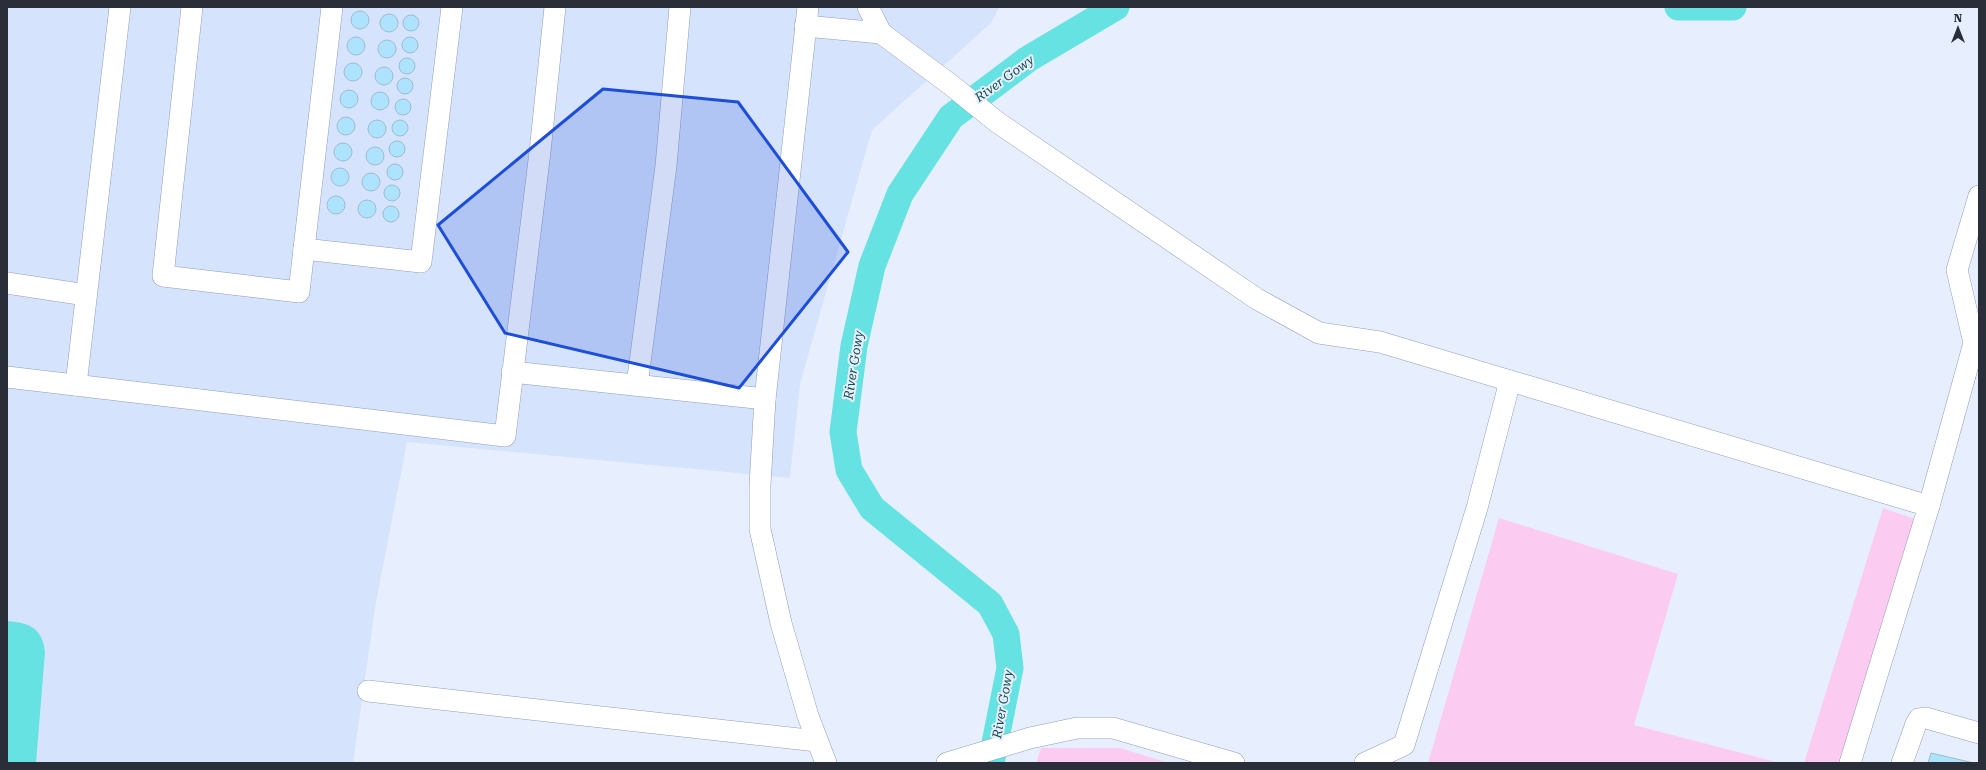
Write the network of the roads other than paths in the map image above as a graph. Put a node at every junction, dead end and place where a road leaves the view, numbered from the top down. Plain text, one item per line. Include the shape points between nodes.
1 (120, 7) edge
2 (192, 7) edge
3 (332, 7) edge
4 (452, 7) edge
5 (554, 7) edge
6 (680, 7) edge
7 (868, 7) edge
8 (806, 16) edge
9 (881, 33) junction
10 (1979, 196) edge
11 (304, 249) junction
12 (7, 283) edge
13 (86, 296) junction
14 (512, 372) junction
15 (7, 377) edge
16 (1510, 381) junction
17 (76, 385) junction
18 (636, 385) junction
19 (765, 399) junction
20 (1929, 506) junction
21 (368, 691) dead end
22 (1979, 733) edge
23 (817, 741) junction
24 (826, 763) edge
25 (948, 763) edge
26 (1234, 763) edge
27 (1365, 763) edge
28 (1850, 763) edge
29 (1902, 763) edge

1 - 13 lane
2 - 11 lane via 163,276 299,292
3 - 11 lane
4 - 11 lane via 421,262
5 - 14 lane via 540,152
6 - 18 lane via 666,166
7 - 9 lane
8 - 9 lane
8 - 19 lane
9 - 16 lane via 997,122 1257,300 1319,334 1380,342
10 - 20 lane via 1957,270 1974,343
12 - 13 lane
13 - 17 lane
14 - 17 lane via 505,436
14 - 18 lane
15 - 17 lane
16 - 20 lane
16 - 27 lane via 1477,508 1404,745
18 - 19 lane
19 - 23 lane via 760,529 781,623
20 - 28 lane
21 - 23 lane
22 - 29 lane via 1926,718 1919,719
23 - 24 lane
25 - 26 lane via 1030,738 1077,728 1113,728

